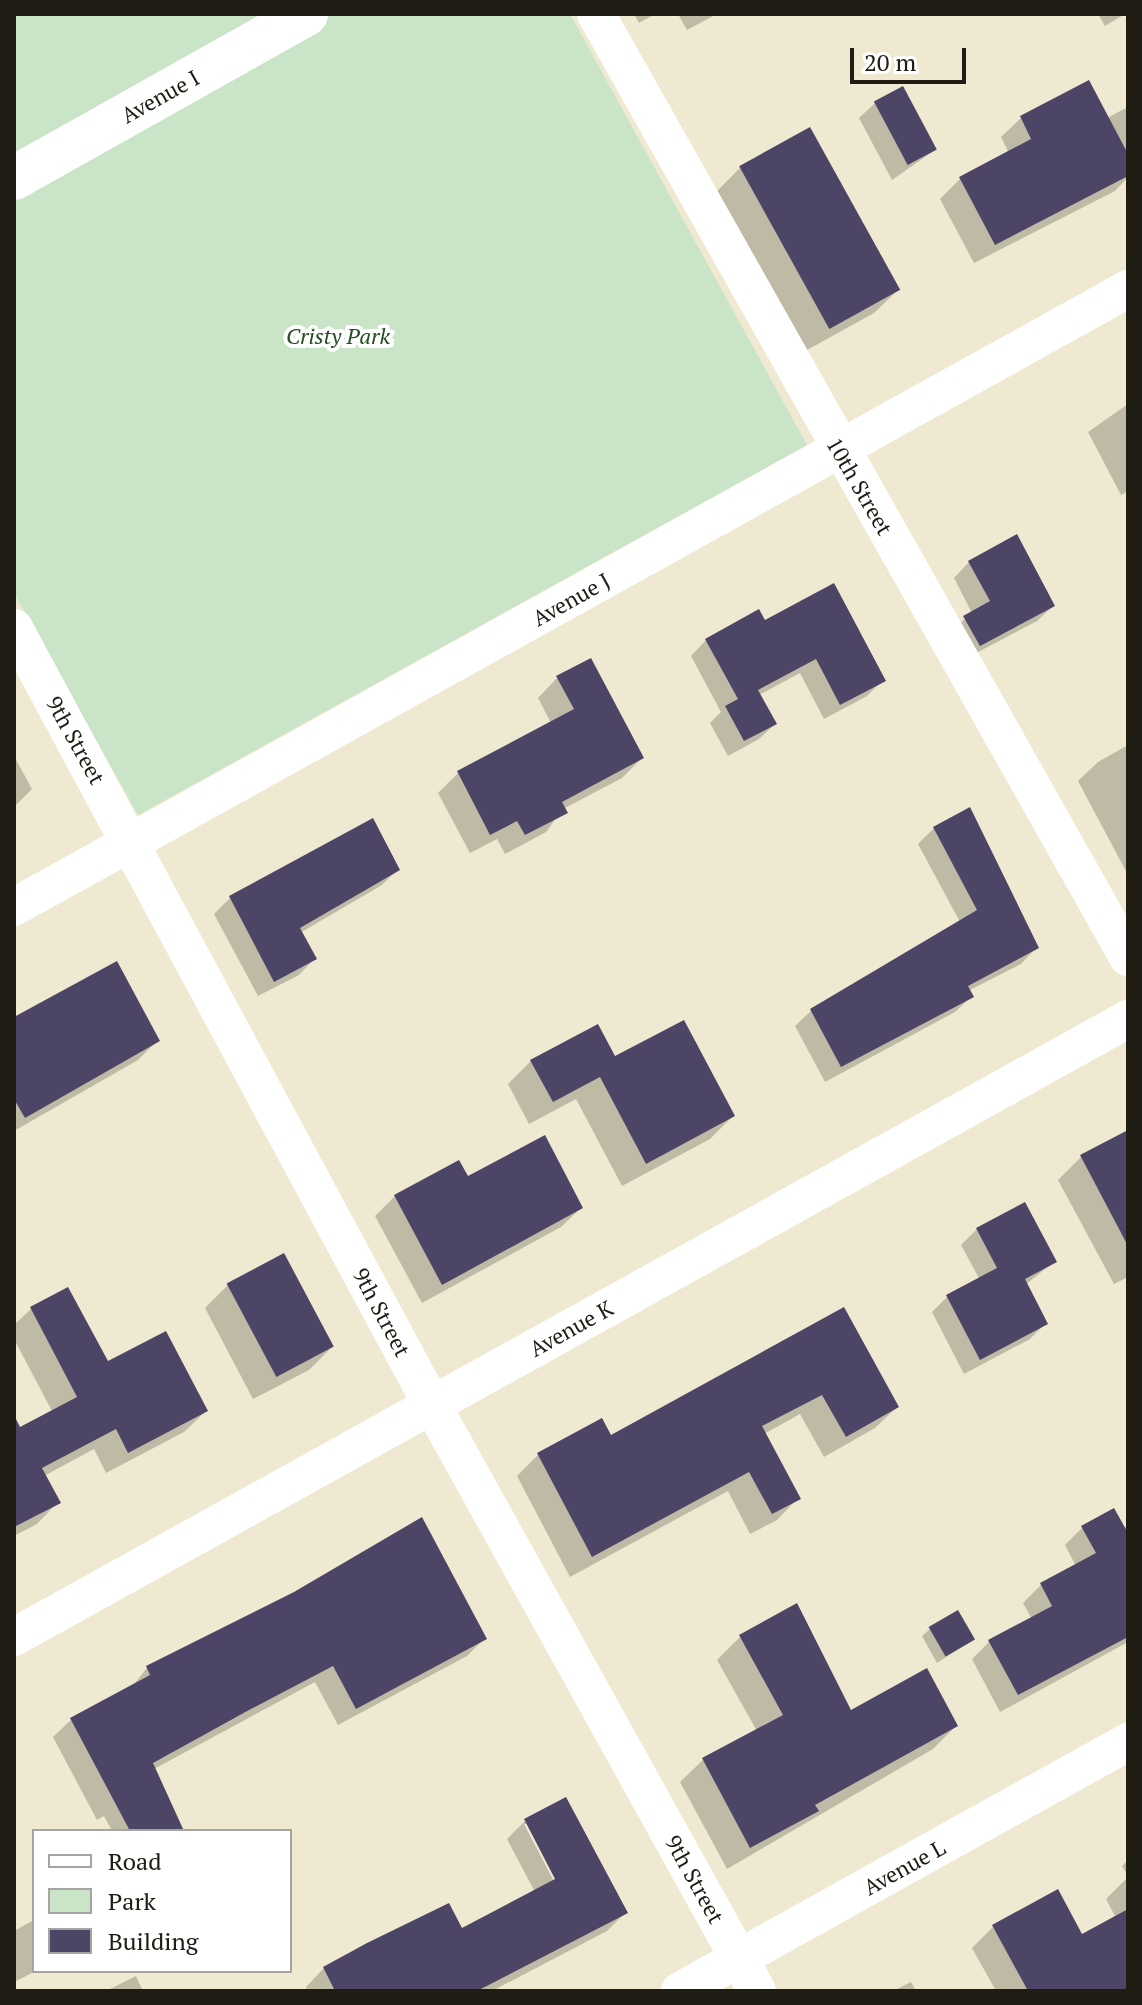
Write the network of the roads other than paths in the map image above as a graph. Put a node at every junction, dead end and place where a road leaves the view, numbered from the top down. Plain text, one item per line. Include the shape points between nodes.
1 (306, 14) edge
2 (596, 14) edge
3 (14, 178) edge
4 (1128, 289) edge
5 (840, 450) junction
6 (14, 628) edge
7 (132, 842) junction
8 (14, 907) edge
9 (1128, 957) edge
10 (1128, 1019) edge
11 (432, 1405) junction
12 (14, 1637) edge
13 (1128, 1742) edge
14 (739, 1958) junction
15 (680, 1991) edge
16 (757, 1991) edge

1 - 3 street, Avenue I
2 - 5 street, 10th Street
4 - 5 street, Avenue J
5 - 7 street, Avenue J
5 - 9 street, 10th Street
6 - 7 street, 9th Street
7 - 8 street, Avenue J
7 - 11 street, 9th Street
10 - 11 street, Avenue K
11 - 12 street, Avenue K
11 - 14 street, 9th Street
13 - 14 street, Avenue L
14 - 15 street, Avenue L
14 - 16 street, 9th Street

